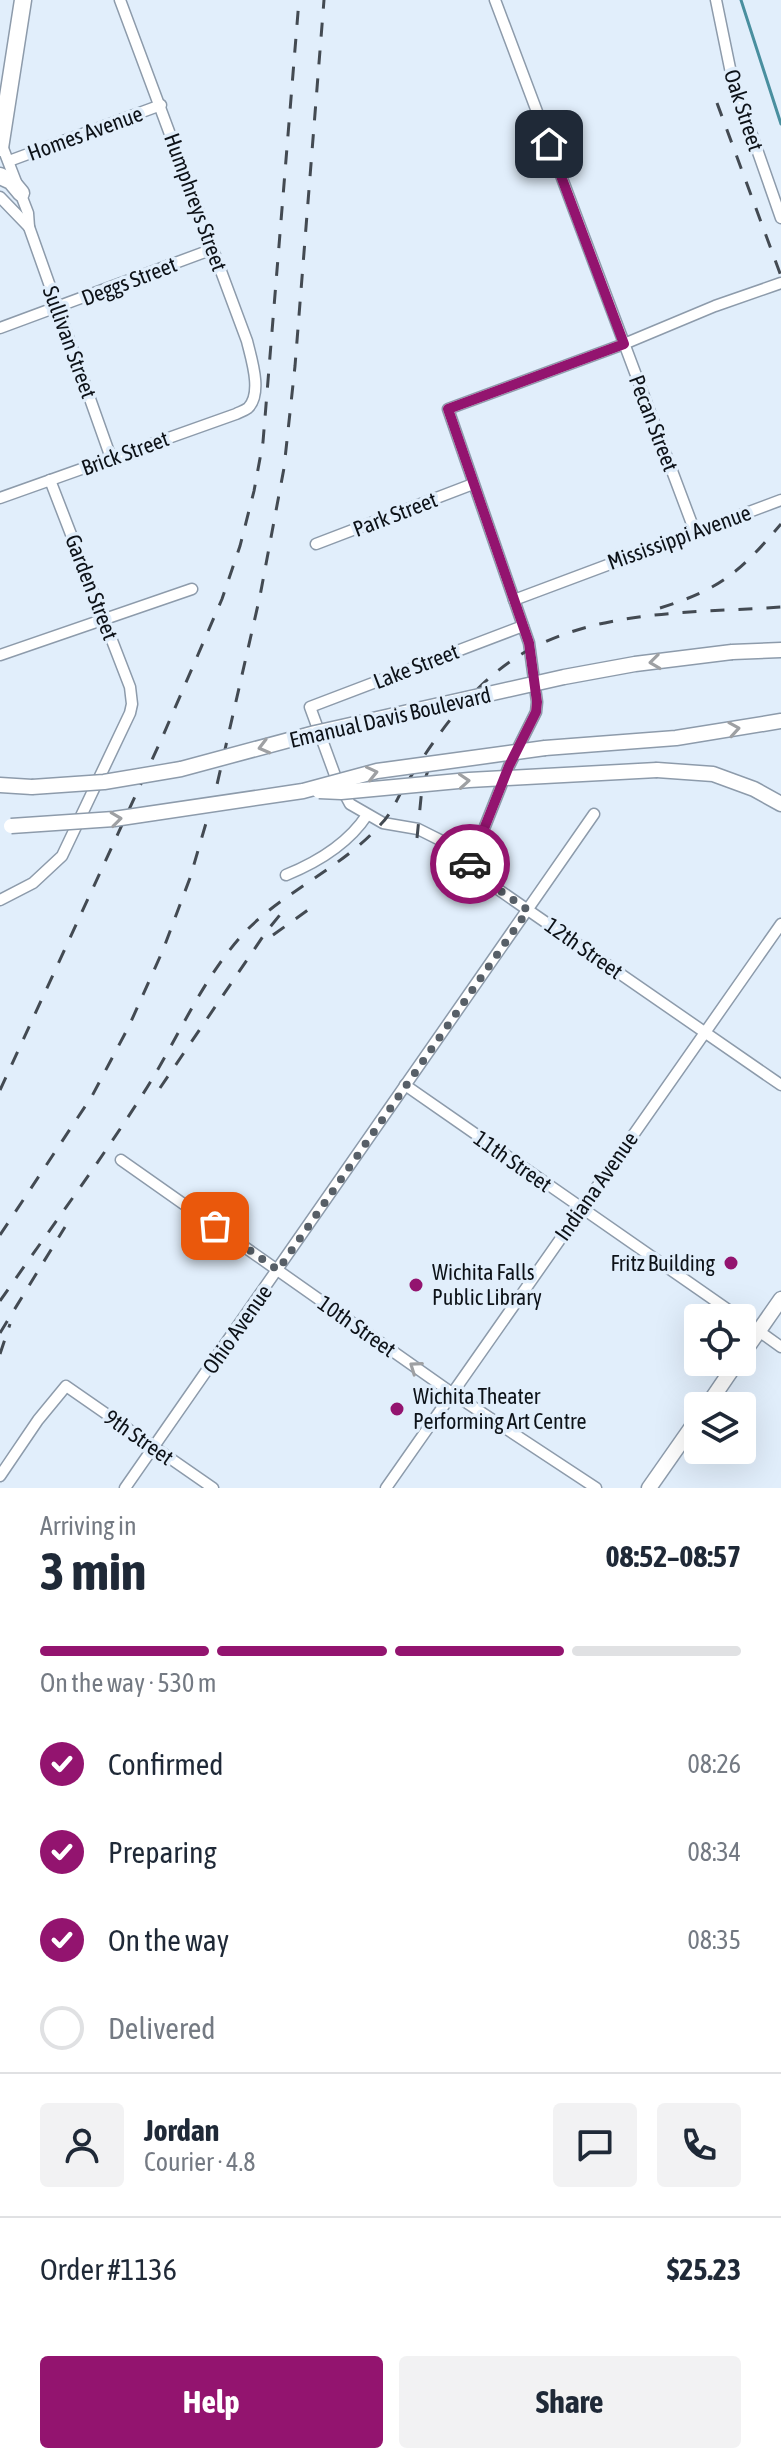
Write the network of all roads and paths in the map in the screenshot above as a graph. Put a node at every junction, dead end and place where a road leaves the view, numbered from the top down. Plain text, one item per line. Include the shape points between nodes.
1 (23, 0) edge
2 (120, 0) edge
3 (495, 0) edge
4 (716, 0) edge
5 (20, 20) junction
6 (0, 45) edge
7 (161, 105) junction
8 (2, 154) edge
9 (21, 193) joint
10 (0, 197) edge
11 (781, 218) edge
12 (29, 227) junction
13 (213, 249) junction
14 (781, 283) edge
15 (58, 308) junction
16 (0, 328) edge
17 (624, 344) junction
18 (248, 407) joint
19 (111, 458) junction
20 (50, 480) junction
21 (473, 484) junction
22 (0, 498) edge
23 (781, 500) edge
24 (695, 532) junction
25 (316, 544) dead end
26 (192, 589) dead end
27 (514, 600) junction
28 (103, 618) junction
29 (523, 626) junction
30 (781, 650) edge
31 (0, 655) edge
32 (310, 707) joint
33 (781, 721) edge
34 (0, 785) edge
35 (303, 791) junction
36 (781, 804) edge
37 (594, 814) dead end
38 (367, 815) junction
39 (5, 826) edge
40 (470, 864) junction
41 (286, 875) dead end
42 (0, 900) edge
43 (528, 910) junction
44 (781, 924) edge
45 (705, 1032) junction
46 (405, 1085) junction
47 (781, 1085) edge
48 (121, 1160) dead end
49 (581, 1208) junction
50 (278, 1270) junction
51 (781, 1299) edge
52 (719, 1304) edge
53 (756, 1329) edge
54 (759, 1331) junction
55 (756, 1335) edge
56 (781, 1347) edge
57 (452, 1393) junction
58 (684, 1438) edge
59 (154, 1447) junction
60 (0, 1476) edge
61 (125, 1488) edge
62 (213, 1488) edge
63 (386, 1488) edge
64 (596, 1488) edge
65 (649, 1488) edge

1 - 5 main road
2 - 7 street, Humphreys Street
3 - 17 street, Pecan Street
4 - 11 street, Oak Street via 732,78
5 - 6 main road
5 - 8 main road
7 - 8 street, Homes Avenue
7 - 13 street, Humphreys Street
8 - 9 main road
9 - 12 street, Sullivan Street
10 - 12 street, Sullivan Street
12 - 15 street, Sullivan Street
13 - 15 street, Deggs Street
13 - 18 street, Humphreys Street via 251,356 254,396
14 - 17 street
15 - 16 street, Deggs Street
15 - 19 street, Sullivan Street
17 - 21 street via 448,409
17 - 24 street, Pecan Street
18 - 19 street, Brick Street
19 - 20 street, Brick Street
20 - 22 street, Brick Street
20 - 28 street, Garden Street
21 - 25 street, Park Street
21 - 27 street
23 - 24 street, Mississippi Avenue
24 - 27 street, Mississippi Avenue
26 - 28 street
27 - 29 street
28 - 31 street
28 - 42 street, Garden Street via 132,695 130,713 62,856 33,883
29 - 32 street, Lake Street
29 - 40 street via 536,712
30 -> 34 main road, Emanual Davis Boulevard, bridge via 635,664 564,677 181,769 104,782
32 - 38 street, 12th Street via 336,778 350,804
35 -> 33 main road, bridge via 377,771
35 -> 36 main road, bridge via 657,770 713,774
39 -> 35 main road, bridge via 114,819
37 - 43 street, Ohio Avenue
38 - 40 street, 12th Street via 418,829
38 - 41 street via 343,843
40 - 43 street, 12th Street
43 - 45 street, 12th Street
43 - 46 street, Ohio Avenue
44 - 45 street, Indiana Avenue
45 - 47 street, 12th Street
45 - 49 street, Indiana Avenue
46 - 49 street, 11th Street
46 - 50 street, Ohio Avenue
48 - 50 street, 10th Street
49 - 52 street, 11th Street
49 - 57 street, Indiana Avenue
57 -> 50 street, 10th Street
50 - 59 street, Ohio Avenue
51 - 54 main road
53 - 54 street, 11th Street
54 - 55 main road
54 - 56 street, 11th Street
57 - 63 street, Indiana Avenue
57 - 64 street, 10th Street
58 - 65 main road
59 - 60 street, 9th Street via 66,1386
59 - 61 street, Ohio Avenue
59 - 62 street, 9th Street

